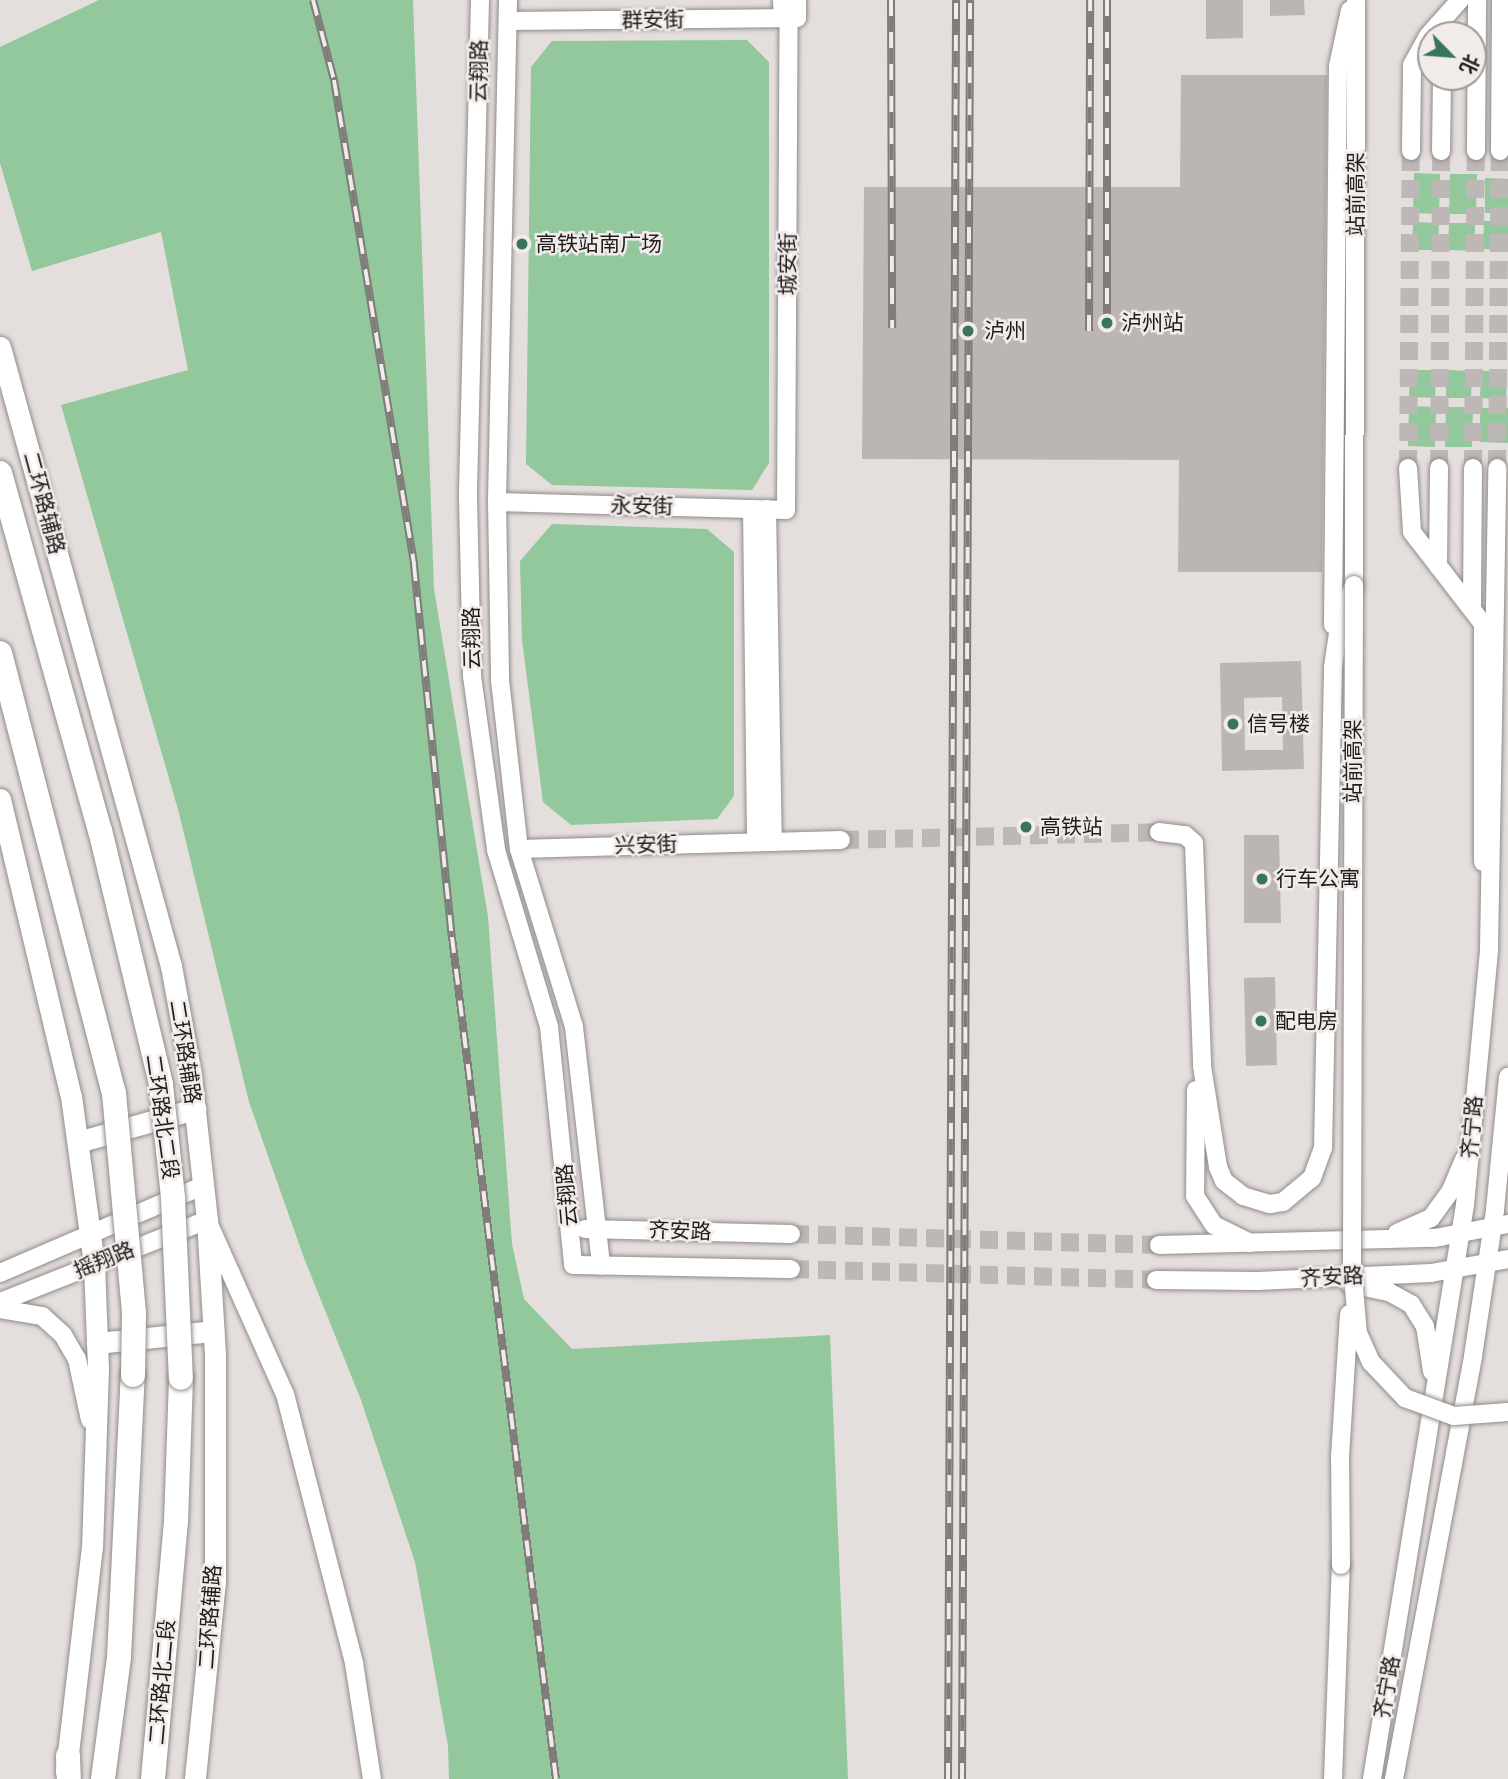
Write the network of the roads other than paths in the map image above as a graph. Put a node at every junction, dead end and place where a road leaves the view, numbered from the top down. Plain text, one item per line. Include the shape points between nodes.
1 (480, 0) edge
2 (508, 0) edge
3 (782, 0) edge
4 (1354, 0) edge
5 (1460, 0) edge
6 (1477, 0) edge
7 (1501, 0) edge
8 (791, 14) edge
9 (508, 21) junction
10 (1447, 21) edge
11 (1417, 59) edge
12 (1442, 91) edge
13 (1411, 151) tunnel mouth
14 (1441, 151) tunnel mouth
15 (1476, 151) tunnel mouth
16 (1500, 151) tunnel mouth
17 (0, 347) edge
18 (1408, 468) tunnel mouth
19 (1439, 468) tunnel mouth
20 (1473, 468) tunnel mouth
21 (1497, 468) tunnel mouth
22 (0, 473) edge
23 (498, 502) junction
24 (759, 509) junction
25 (786, 510) joint
26 (1334, 543) junction
27 (1438, 566) junction
28 (1354, 585) junction
29 (1472, 607) junction
30 (0, 653) edge
31 (1333, 667) junction
32 (0, 799) edge
33 (1159, 832) tunnel mouth
34 (841, 840) tunnel mouth
35 (765, 842) junction
36 (519, 849) junction
37 (1489, 949) junction
38 (1199, 1024) junction
39 (1508, 1077) edge
40 (1507, 1108) edge
41 (195, 1109) junction
42 (1472, 1136) junction
43 (78, 1142) junction
44 (204, 1185) junction
45 (207, 1220) junction
46 (1500, 1225) edge
47 (569, 1229) junction
48 (596, 1229) junction
49 (791, 1234) tunnel mouth
50 (1460, 1234) junction
51 (92, 1235) junction
52 (1364, 1241) junction
53 (1159, 1245) tunnel mouth
54 (1257, 1246) junction
55 (1508, 1259) edge
56 (1485, 1263) junction
57 (94, 1264) junction
58 (573, 1265) joint
59 (601, 1265) junction
60 (1352, 1265) junction
61 (791, 1269) tunnel mouth
62 (1453, 1269) junction
63 (0, 1273) edge
64 (1312, 1278) junction
65 (1156, 1280) tunnel mouth
66 (0, 1302) edge
67 (0, 1309) edge
68 (214, 1331) junction
69 (97, 1343) junction
70 (1435, 1394) junction
71 (1508, 1412) edge
72 (95, 1444) junction
73 (68, 1771) edge
74 (103, 1779) edge
75 (153, 1779) edge
76 (195, 1779) edge
77 (372, 1779) edge
78 (1332, 1779) edge
79 (1372, 1779) edge
80 (1394, 1779) edge

1 - 47 street, 云翔路 via 468,498 472,676 496,850 549,1027
2 - 9 street, 云翔路
3 - 8 street, 城安街
4 - 26 street via 1338,66
4 - 28 street, 站前高架
5 - 10 street
6 - 15 street
7 - 16 street
8 - 9 street, 群安街
8 - 25 street, 城安街
9 - 23 street, 云翔路
11 - 13 street via 1412,65
12 - 14 street
17 - 41 main road, 二环路辅路 via 171,966
18 - 27 street via 1412,532
19 - 27 street
20 - 29 street
21 - 37 street, 齐宁路
22 - 75 highway, 二环路北二段, bridge via 100,830 160,1085 179,1314 176,1522
23 - 24 street, 永安街
23 - 36 street, 云翔路 via 500,680
24 - 25 street, 永安街
24 - 35 street
26 - 28 street
26 - 31 street
27 - 29 street
28 - 31 street via 1339,626
28 - 60 street, 站前高架, bridge
29 - 37 street via 1483,624 1481,836
30 - 74 highway, bridge via 114,1093 134,1313 129,1518 119,1657
31 - 38 street via 1321,1159 1304,1188 1283,1202 1270,1204 1243,1196 1224,1181 1206,1106
32 - 43 main road via 50,997
33 - 38 street via 1185,835 1194,843
34 - 35 street, 兴安街
35 - 36 street, 兴安街
36 - 48 street, 云翔路 via 574,1027
37 - 42 street, 齐宁路
38 - 54 street via 1193,1190 1214,1225
39 - 40 street, 齐宁路
40 - 46 street, 齐宁路
41 - 43 main road
41 - 44 main road, 二环路辅路
42 - 50 street, 齐宁路
42 - 52 street via 1451,1190 1431,1218 1412,1230
43 - 51 main road
44 - 45 main road, 二环路辅路
44 - 51 street, 摇翔路
45 - 57 street, 摇翔路
45 - 68 main road, 二环路辅路
45 - 77 street via 285,1394 354,1663
46 - 50 street
46 - 56 street, 齐宁路
47 - 48 street, 齐安路
47 - 58 street, 云翔路
48 - 49 street, 齐安路
48 - 59 street, 云翔路
50 - 52 street
50 - 62 street, 齐宁路
51 - 57 main road
51 - 63 street, 摇翔路
52 - 54 street
53 - 54 street
55 - 56 street, 齐安路
56 - 62 street, 齐安路
56 - 80 street, 齐宁路 via 1474,1356
57 - 66 street, 摇翔路
57 - 69 main road
58 - 59 street, 齐安路
59 - 61 street, 齐安路
60 - 71 street, 站前高架, bridge via 1358,1333 1386,1382 1405,1398 1454,1416
60 - 78 street, bridge via 1340,1457 1341,1565
62 - 64 street, 齐安路
62 - 70 street, 齐宁路
64 - 65 street, 齐安路
64 - 70 street via 1389,1292 1411,1304 1425,1326
67 - 72 street via 42,1317 63,1335 78,1359
68 - 69 main road
68 - 76 main road, 二环路辅路 via 215,1581
69 - 72 main road
70 - 79 street, 齐宁路
72 - 73 main road via 92,1546

